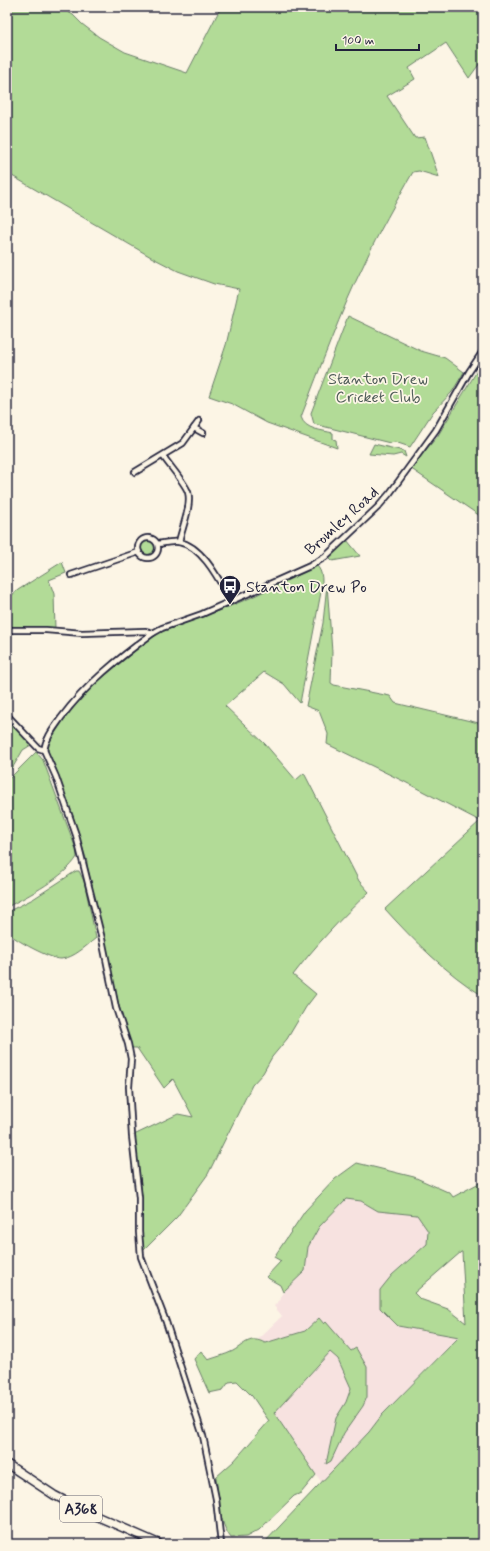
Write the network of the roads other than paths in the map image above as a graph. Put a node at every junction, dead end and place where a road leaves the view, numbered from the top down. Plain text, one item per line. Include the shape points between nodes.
1 (483, 351) edge
2 (199, 421) dead end
3 (194, 428) junction
4 (203, 433) dead end
5 (163, 456) junction
6 (135, 472) dead end
7 (179, 542) junction
8 (158, 544) junction
9 (139, 552) junction
10 (72, 575) dead end
11 (231, 601) junction
12 (7, 630) edge
13 (153, 633) junction
14 (7, 715) edge
15 (44, 750) junction
16 (7, 1464) edge
17 (160, 1544) edge
18 (221, 1544) edge

1 - 11 street, Bromley Road via 436,430 373,512 320,560
2 - 3 street
3 - 4 street
3 - 5 street via 183,443
5 - 6 street
5 - 7 street via 188,492 188,507
7 - 8 street
7 - 11 street via 194,549 206,561
8 - 9 street via 146,539 139,544
8 - 9 street via 158,552 151,558 143,557
9 - 10 street
11 - 13 street, Bromley Road
12 - 13 street, Bromley Road
13 - 15 street, Bromley Road via 85,689 55,726
14 - 15 street via 38,748
15 - 18 street via 76,835 116,1008 128,1044 131,1059 129,1087 141,1257 166,1322 203,1436 216,1499
16 - 17 main road, A368 via 54,1495

